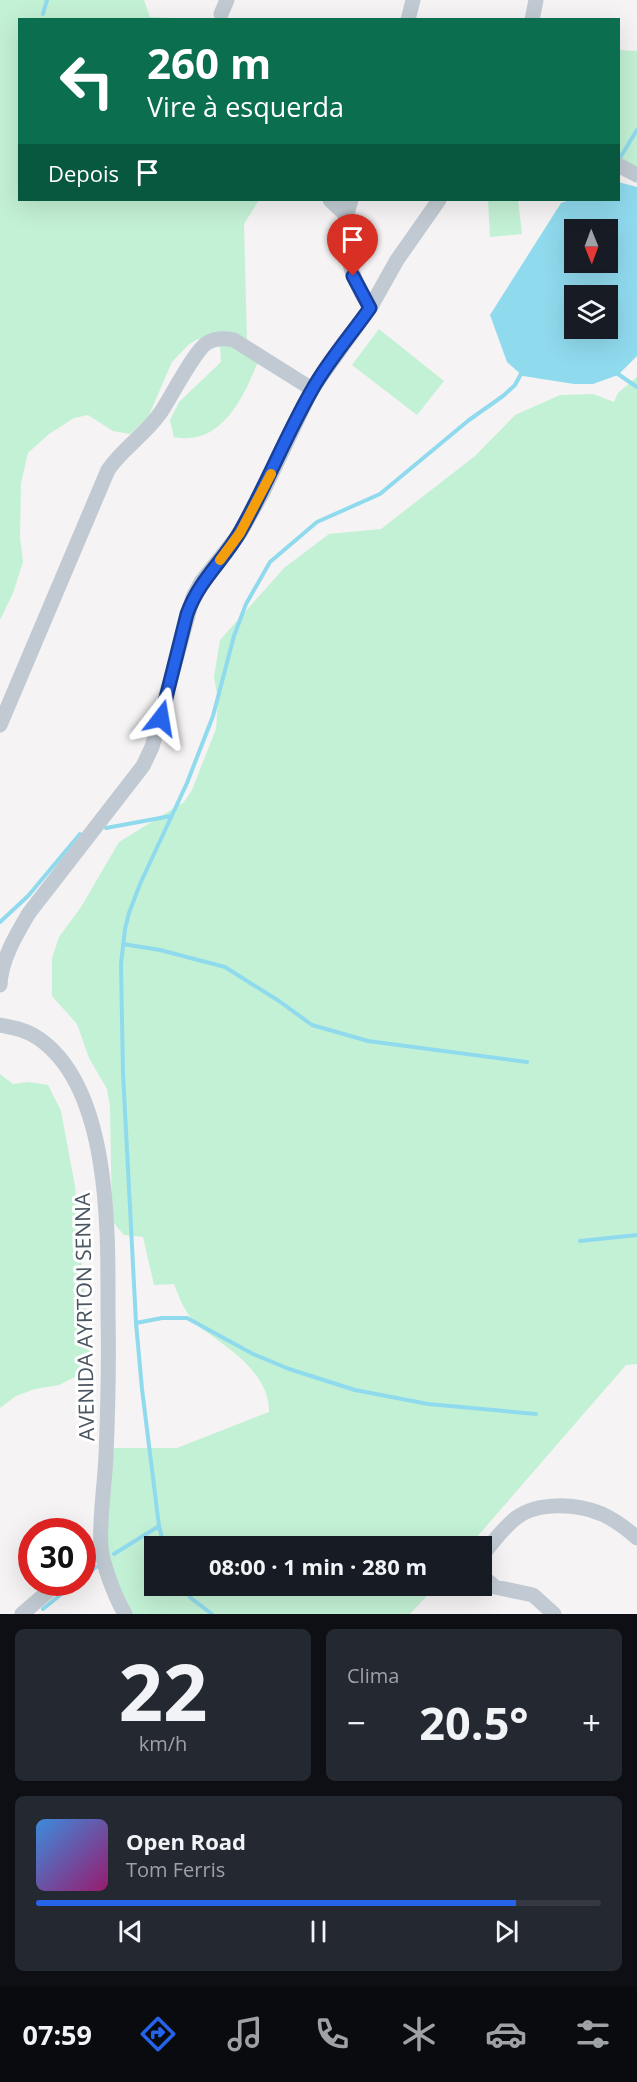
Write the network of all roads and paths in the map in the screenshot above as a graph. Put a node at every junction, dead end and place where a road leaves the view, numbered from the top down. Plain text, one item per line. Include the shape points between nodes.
1 (413, 0) edge
2 (536, 0) edge
3 (408, 18) edge
4 (532, 18) edge
5 (620, 166) edge
6 (637, 175) edge
7 (331, 201) edge
8 (351, 201) edge
9 (438, 201) edge
10 (346, 215) junction
11 (370, 308) junction
12 (312, 389) junction
13 (0, 725) edge
14 (0, 985) edge
15 (0, 1025) edge
16 (637, 1538) edge
17 (492, 1545) edge
18 (101, 1547) junction
19 (96, 1551) edge
20 (492, 1584) edge
21 (43, 1596) edge
22 (22, 1614) edge
23 (125, 1614) edge
24 (554, 1614) edge

1 - 3 street
2 - 4 street
5 - 6 street
7 - 10 street
8 - 10 street
9 - 11 street via 397,260
10 - 11 street via 348,262
11 - 12 street
12 - 13 street via 234,340 215,339 201,348 149,428 108,470
12 - 14 street via 240,533 193,597 161,718 143,766 28,913 6,958
15 - 18 street, AVENIDA AYRTON SENNA via 28,1031 65,1065 89,1115 102,1168 108,1230 109,1367
16 - 17 street via 613,1520 590,1510 538,1508 517,1517
18 - 19 street
18 - 23 street, AVENIDA AYRTON SENNA
20 - 24 street via 533,1595
21 - 22 street

